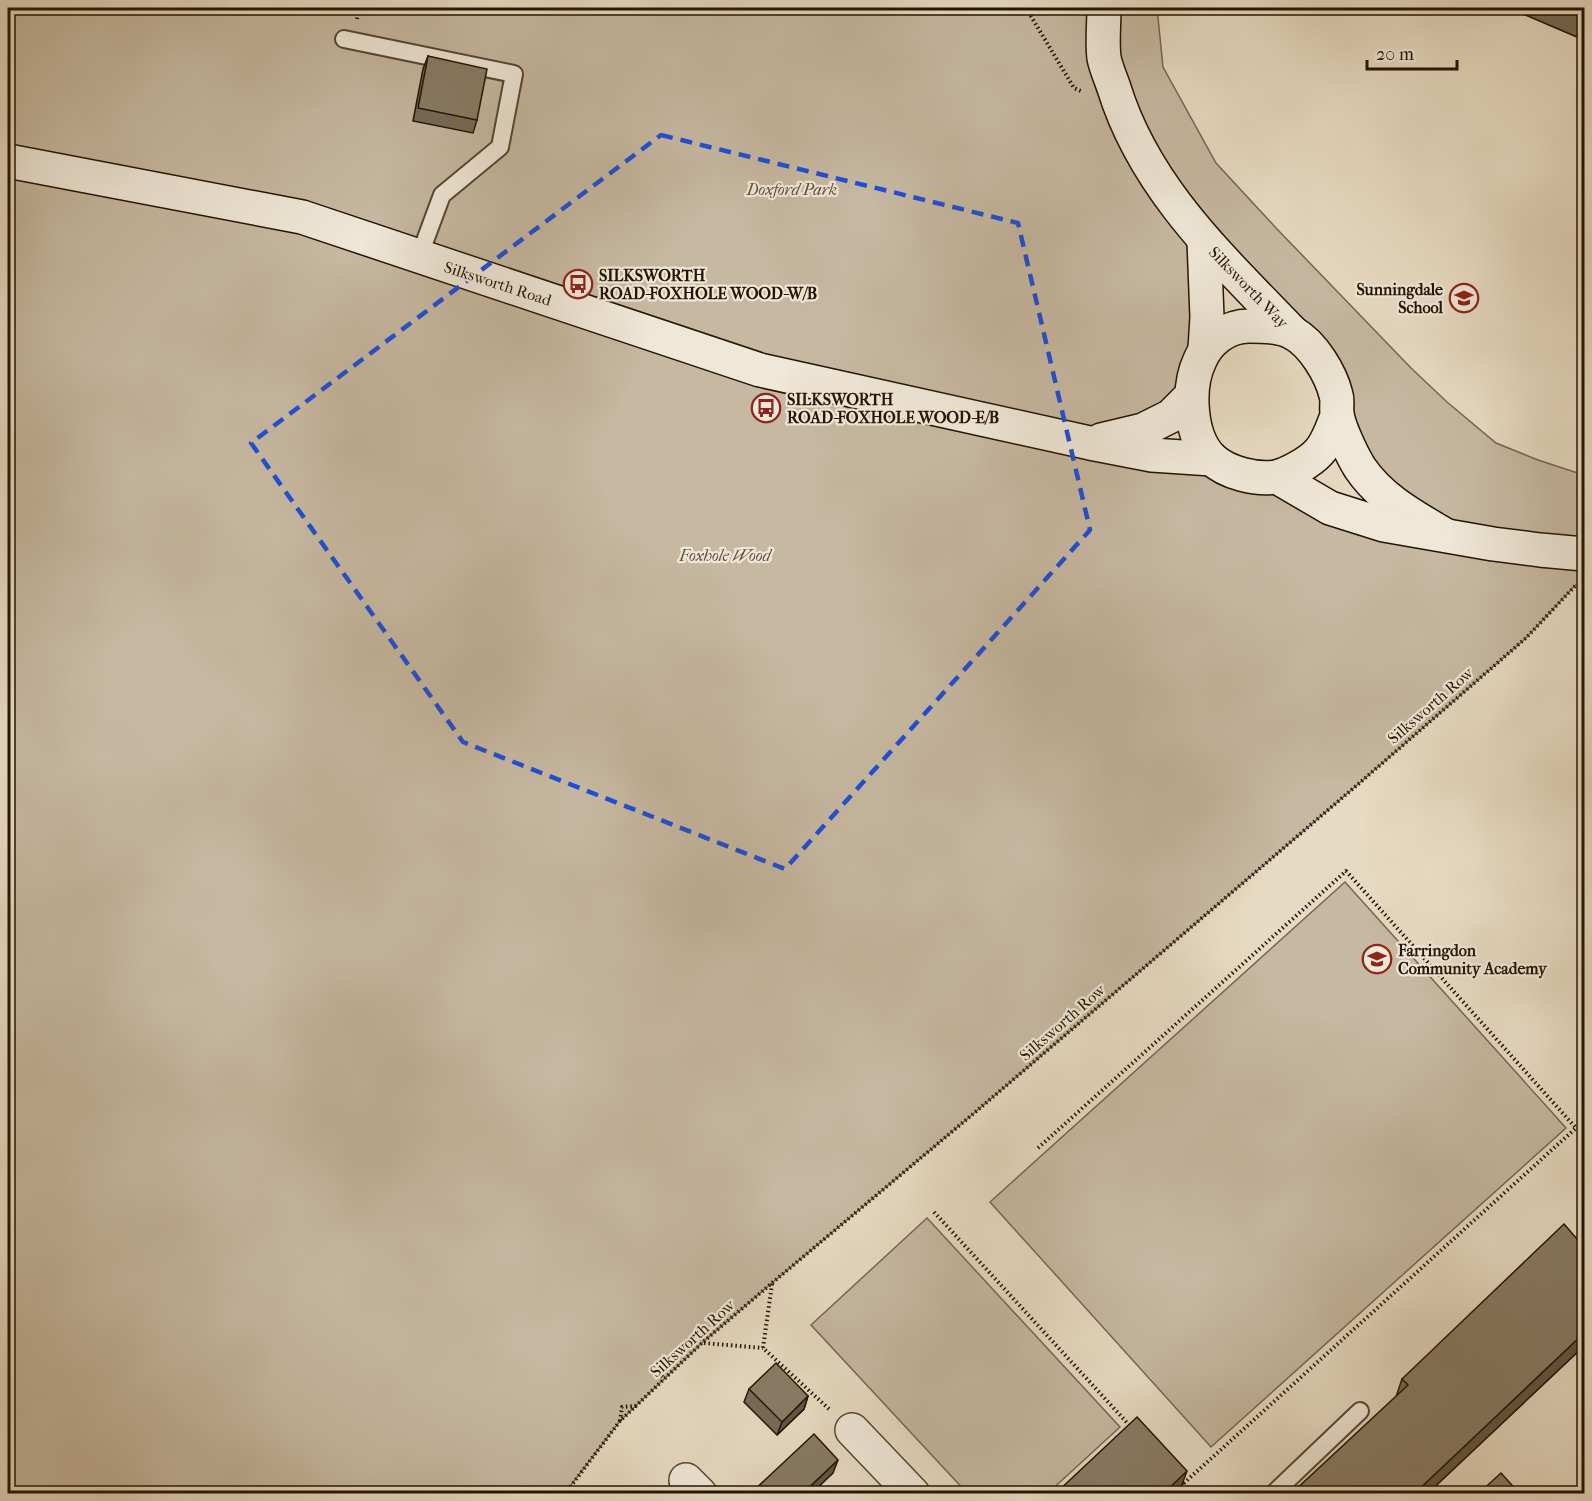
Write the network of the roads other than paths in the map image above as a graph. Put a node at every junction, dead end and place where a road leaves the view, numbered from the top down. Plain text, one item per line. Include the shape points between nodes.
1 (1104, 8) edge
2 (344, 39) dead end
3 (8, 161) edge
4 (1204, 241) junction
5 (419, 257) junction
6 (1293, 333) junction
7 (1204, 349) junction
8 (1191, 396) junction
9 (1337, 416) junction
10 (1090, 443) junction
11 (1212, 459) junction
12 (1277, 477) junction
13 (1445, 535) junction
14 (1584, 566) edge
15 (1360, 1411) dead end
16 (852, 1430) road end
17 (895, 1488) edge
18 (1273, 1494) edge

1 - 4 street, Silksworth Way via 1104,59 1132,136 1160,183
2 - 5 lane via 514,75 500,147 442,195
3 - 5 street, Silksworth Road via 302,218
4 - 6 street, Silksworth Way
4 - 7 street, Silksworth Way
5 - 10 street, Silksworth Road via 760,370
6 - 7 street, Silksworth Road via 1268,326 1242,326 1220,334
6 - 9 street, Silksworth Road via 1323,363 1337,397
7 - 8 street via 1195,370
8 - 10 street, Silksworth Road via 1171,416 1143,430
8 - 11 street via 1201,444
9 - 12 street, Silksworth Road via 1319,452
9 - 13 street, Silksworth Road via 1360,467 1381,493
10 - 11 street, Silksworth Road
11 - 12 street, Silksworth Road via 1233,472
12 - 13 street, Silksworth Road via 1330,508 1384,525
13 - 14 street, Silksworth Road via 1505,545
15 - 18 lane
16 - 17 street

